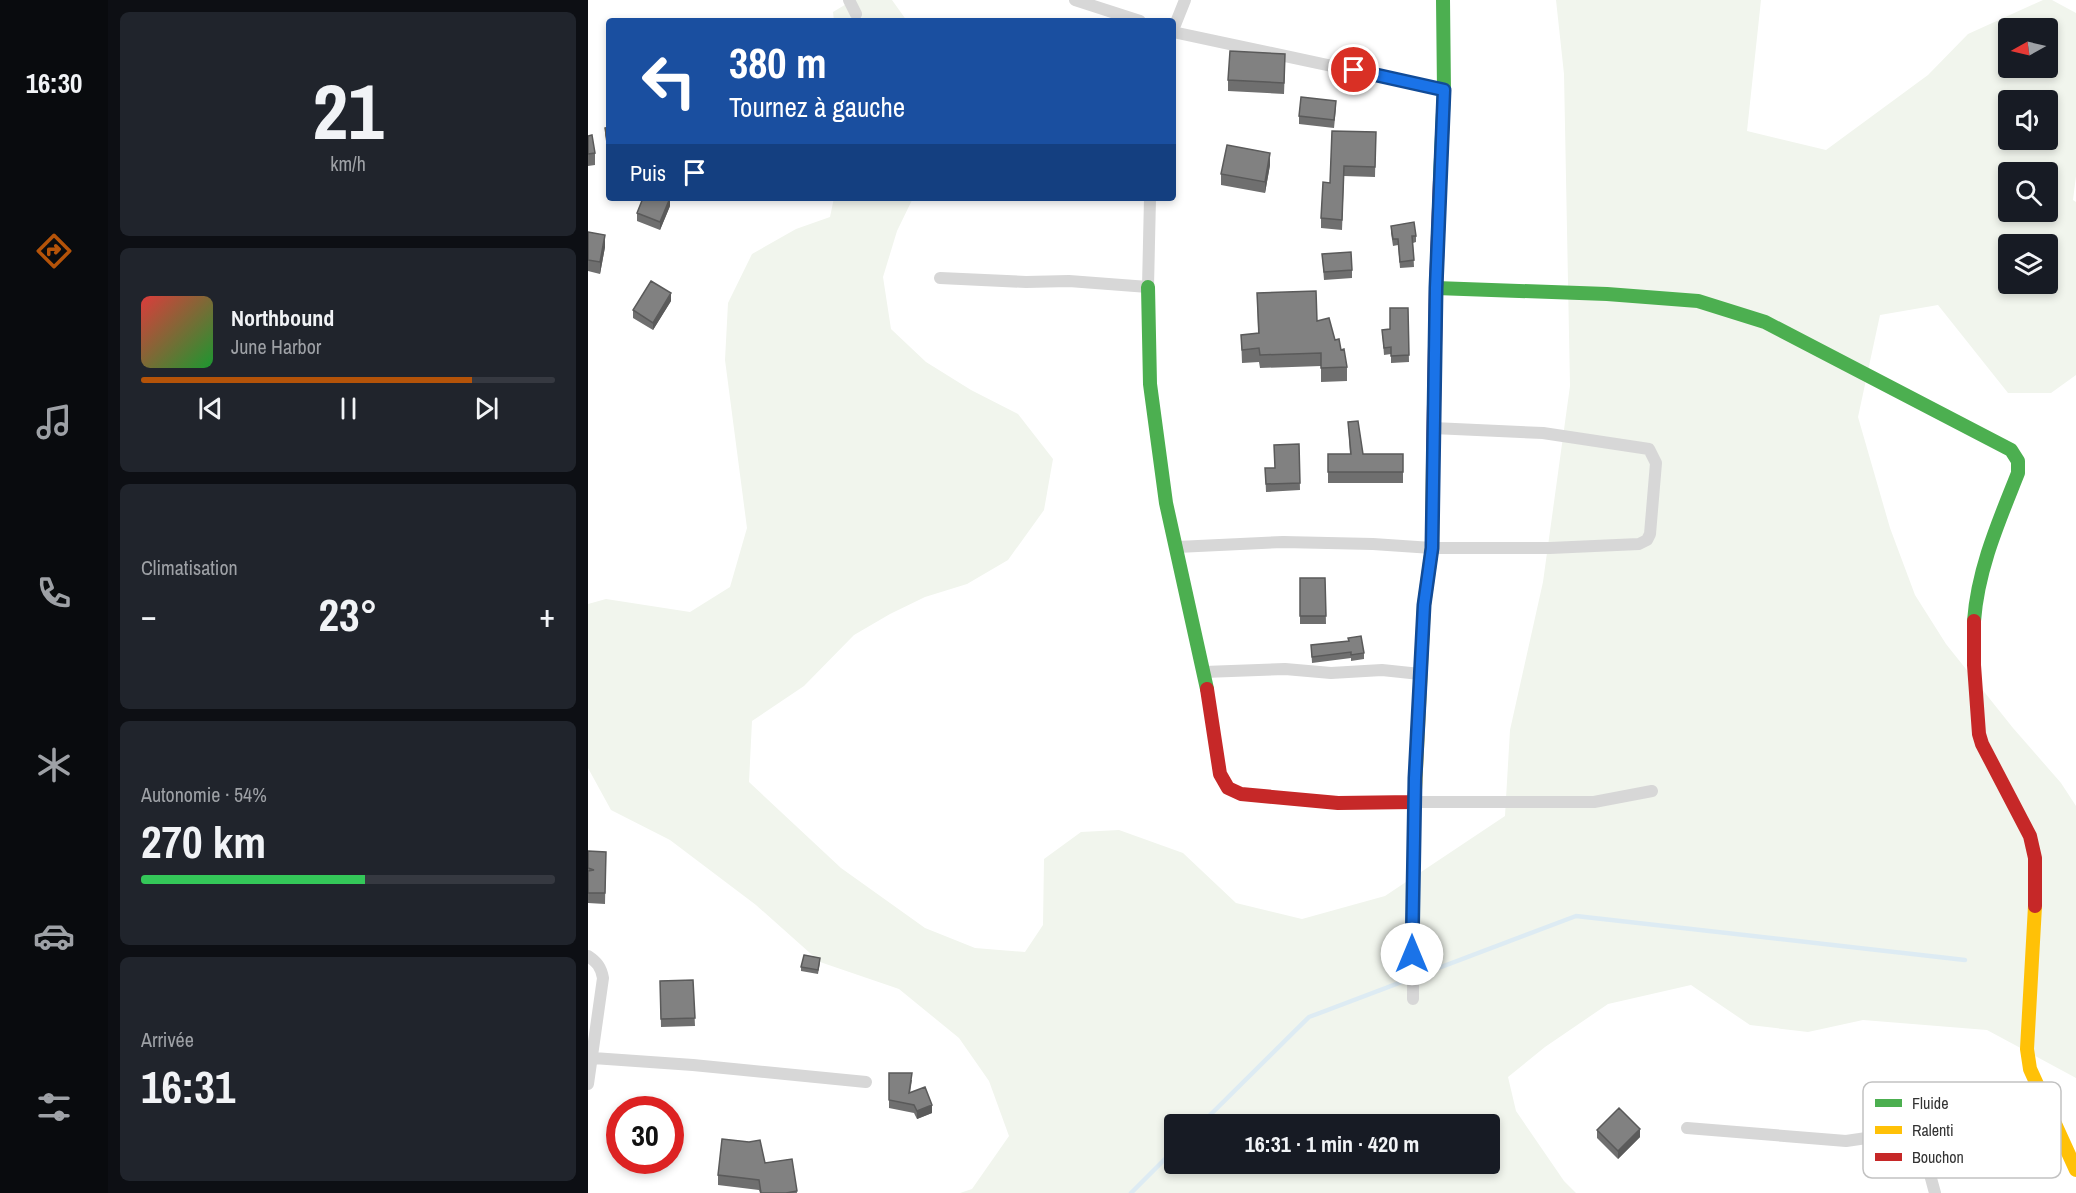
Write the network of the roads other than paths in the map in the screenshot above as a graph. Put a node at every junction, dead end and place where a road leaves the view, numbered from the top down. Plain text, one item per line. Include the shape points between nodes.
1 (849, 0) edge
2 (1075, 0) edge
3 (1185, 0) edge
4 (1443, 0) edge
5 (856, 14) dead end
6 (1131, 18) edge
7 (1176, 23) edge
8 (1176, 32) edge
9 (1444, 90) junction
10 (1150, 201) edge
11 (940, 278) dead end
12 (1148, 287) junction
13 (1436, 288) junction
14 (1433, 428) junction
15 (1177, 547) junction
16 (1432, 548) junction
17 (1204, 672) junction
18 (1420, 674) junction
19 (1652, 790) dead end
20 (1414, 802) junction
21 (588, 956) edge
22 (1413, 999) dead end
23 (592, 1058) junction
24 (866, 1082) dead end
25 (2036, 1082) edge
26 (588, 1084) edge
27 (1687, 1128) dead end
28 (2061, 1137) edge
29 (1863, 1139) edge
30 (2076, 1170) edge
31 (1931, 1178) edge
32 (1935, 1193) edge

1 - 5 street
2 - 6 street
3 - 7 street
4 - 9 street
8 - 9 street
9 - 13 street
10 - 12 street
11 - 12 street
12 - 15 street via 1150,384 1166,503
13 - 14 street
13 - 25 street via 1607,294 1698,302 1765,322 2011,450 2018,461 2018,473 1990,547 1977,596 1974,660 1979,734 2030,836 2035,858 2027,1049
14 - 16 street
14 - 16 street via 1543,433 1649,450 1656,463 1650,534 1639,544
15 - 16 street via 1283,542
15 - 17 street
16 - 18 street
17 - 18 street via 1285,669
17 - 20 street via 1220,774 1228,788 1241,794 1338,803
18 - 20 street
19 - 20 street via 1594,802
20 - 22 street
21 - 23 street via 602,969 603,978
23 - 24 street
23 - 26 street
27 - 29 street via 1846,1141
28 - 30 street
31 - 32 street

